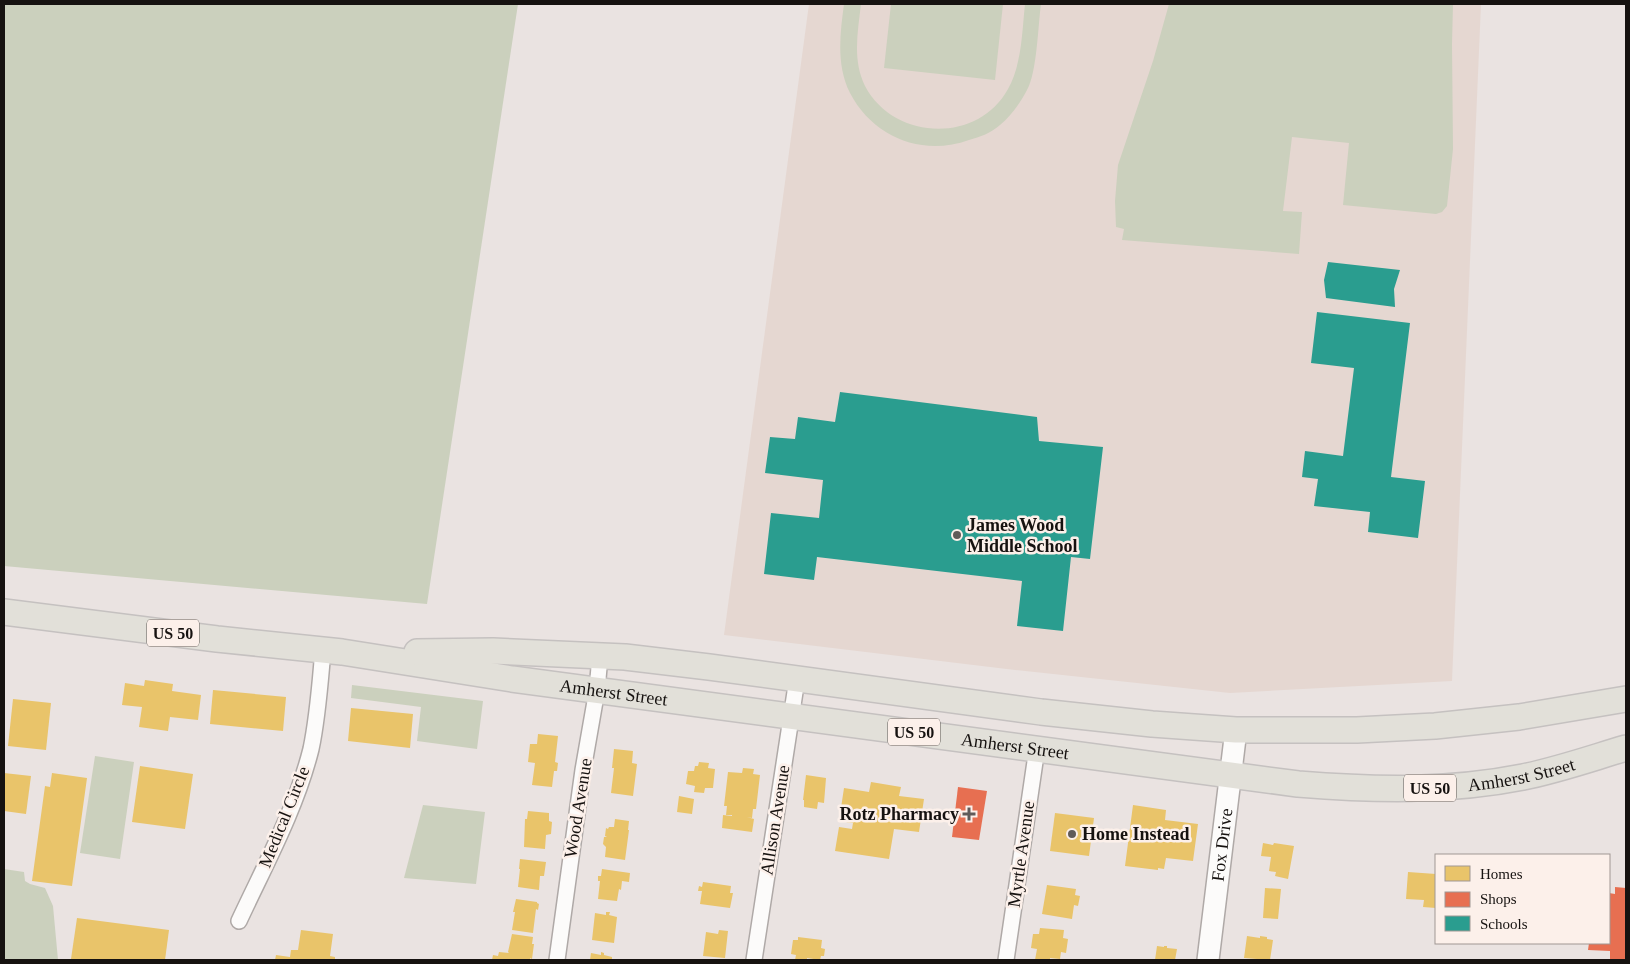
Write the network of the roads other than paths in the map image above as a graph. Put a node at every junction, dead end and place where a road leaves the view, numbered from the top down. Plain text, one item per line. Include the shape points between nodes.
1 (4, 612) edge
2 (333, 651) junction
3 (600, 656) junction
4 (736, 670) junction
5 (797, 679) junction
6 (597, 690) junction
7 (1626, 700) edge
8 (674, 701) junction
9 (791, 716) junction
10 (1121, 720) junction
11 (1236, 730) junction
12 (1037, 748) junction
13 (1626, 748) edge
14 (1231, 775) junction
15 (239, 921) dead end
16 (557, 960) edge
17 (754, 960) edge
18 (1006, 960) edge
19 (1208, 960) edge

1 - 2 main road, Amherst Street / US 50
2 - 3 main road, Amherst Street / US 50
2 - 6 main road, Amherst Street / US 50
2 - 15 street, Medical Circle via 299,788
3 - 4 main road, Amherst Street / US 50
3 - 6 street, Wood Avenue
4 - 5 main road, Amherst Street / US 50
4 - 8 main road via 729,688 719,695
5 - 9 street, Allison Avenue
5 - 10 main road, Amherst Street / US 50
6 - 8 main road, Amherst Street / US 50
6 - 16 street, Wood Avenue
7 - 11 main road, Amherst Street / US 50 via 1435,726
8 - 9 main road, Amherst Street / US 50
9 - 12 main road, Amherst Street / US 50
9 - 17 street, Allison Avenue
10 - 11 main road, Amherst Street / US 50
10 - 12 main road via 1077,728 1043,728 1037,733
11 - 14 main road, Fox Drive
12 - 14 main road, Amherst Street / US 50
12 - 18 street, Myrtle Avenue
13 - 14 main road, Amherst Street / US 50 via 1543,772 1496,782 1446,787 1352,788
14 - 19 main road, Fox Drive

